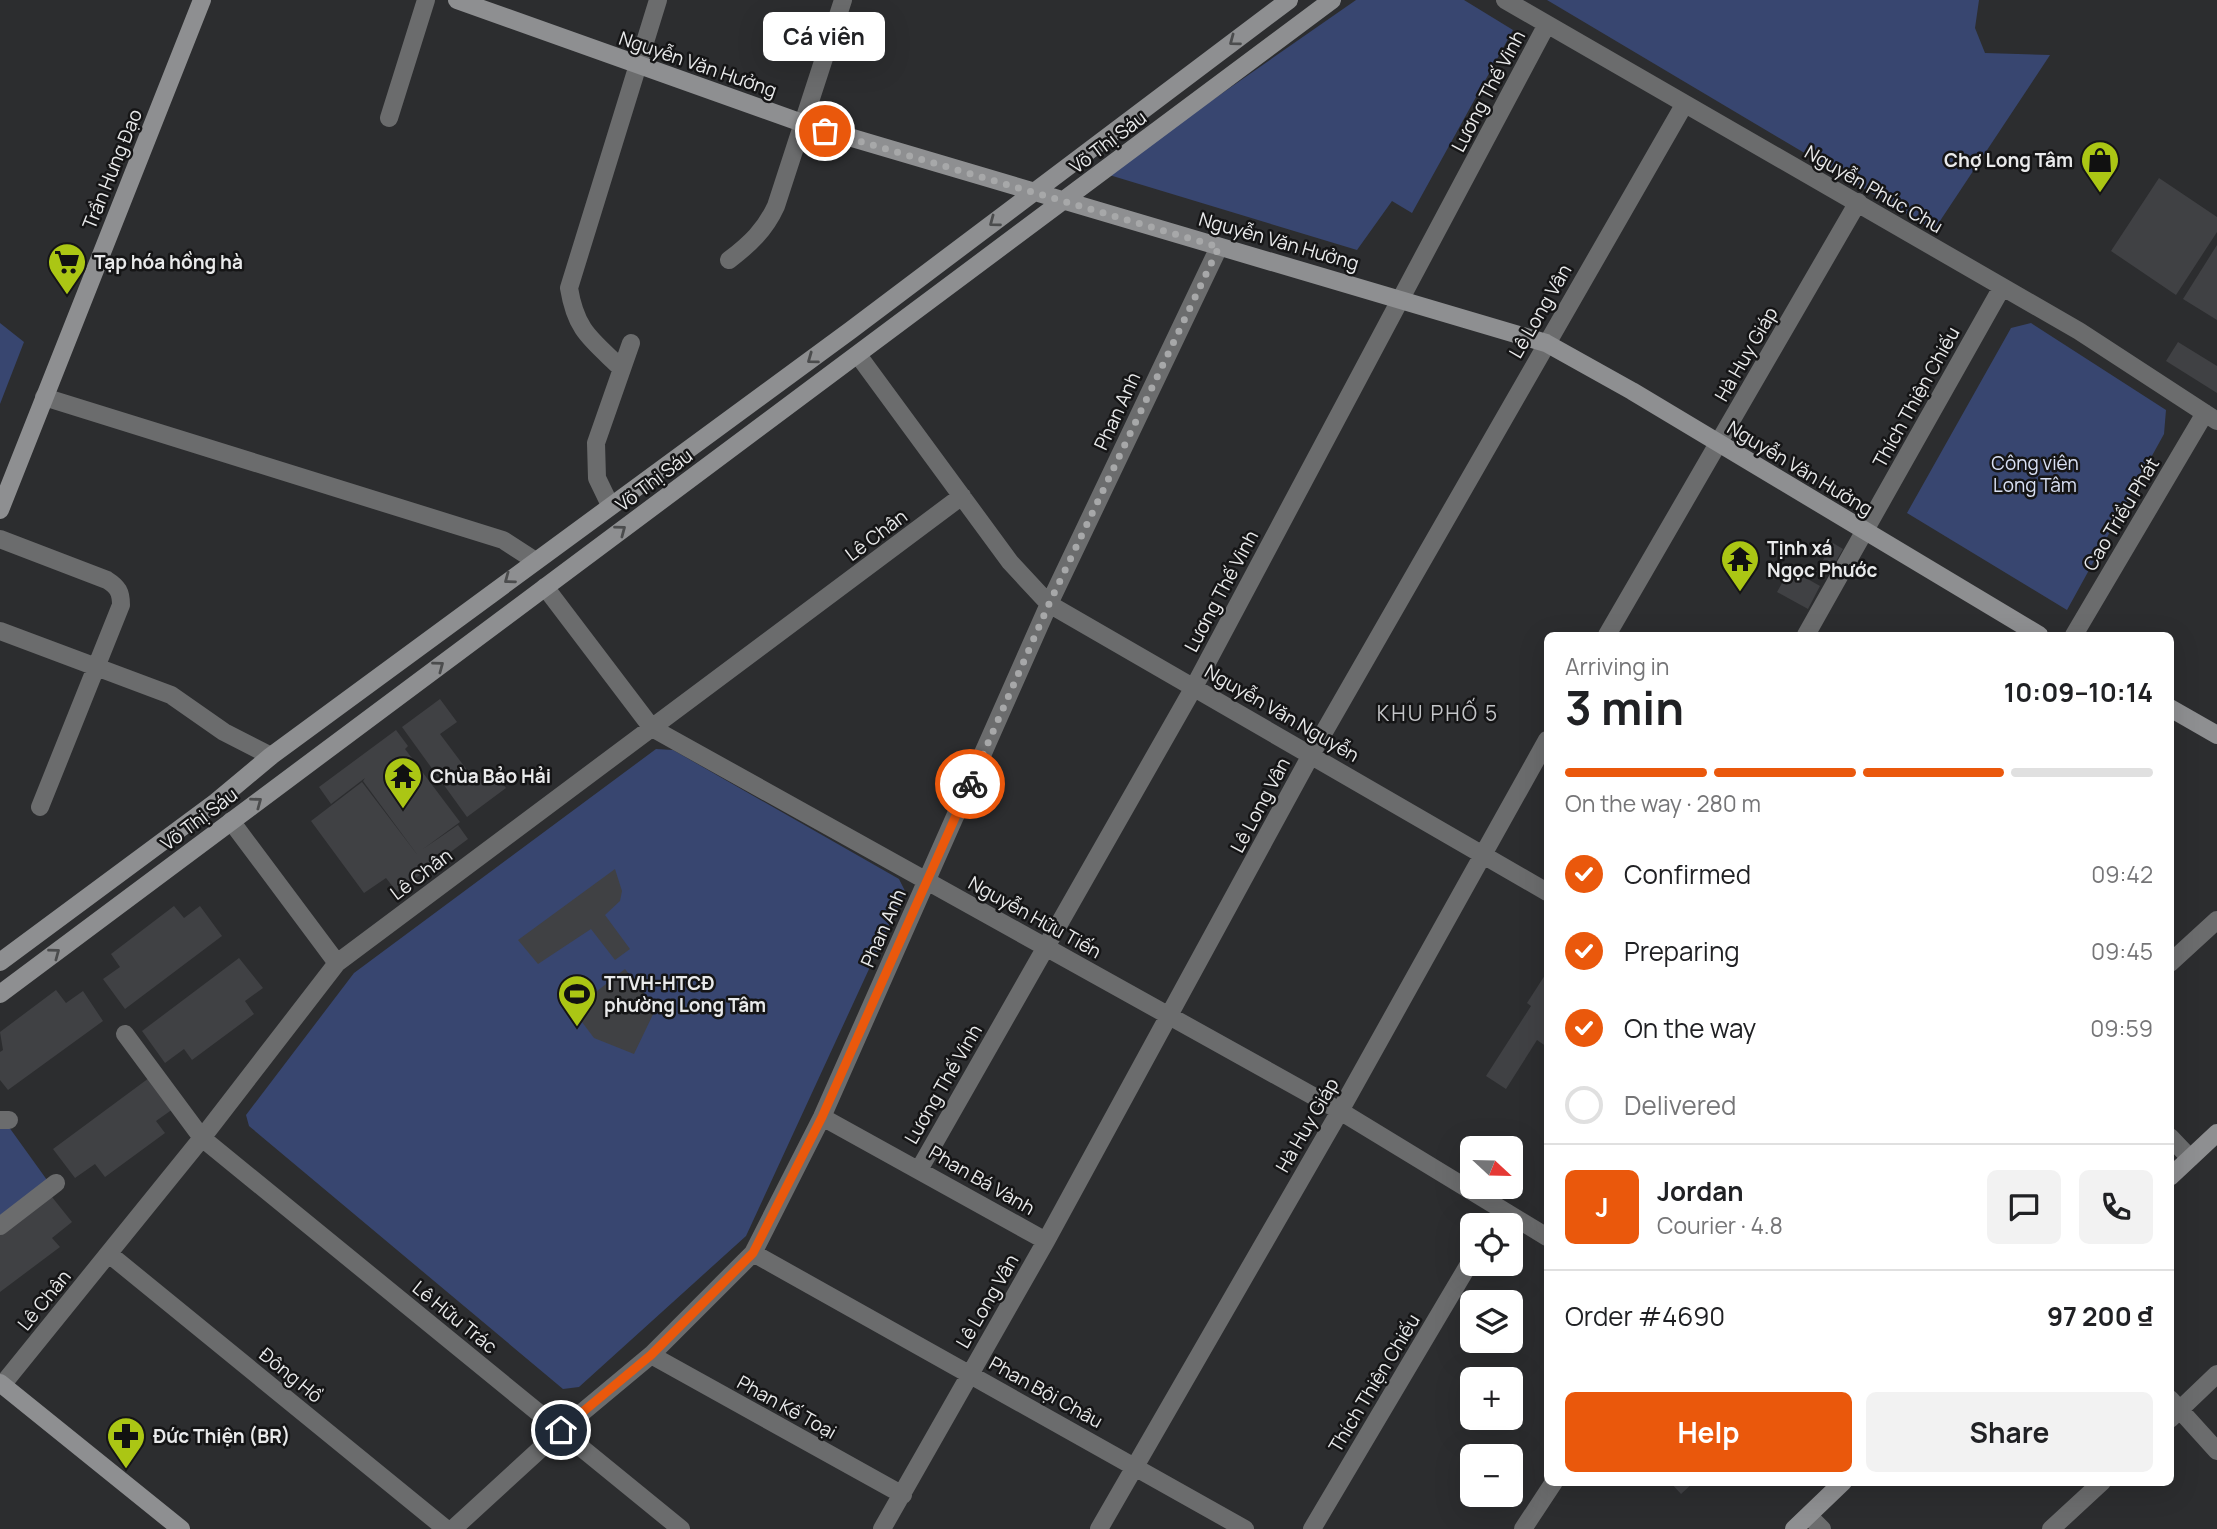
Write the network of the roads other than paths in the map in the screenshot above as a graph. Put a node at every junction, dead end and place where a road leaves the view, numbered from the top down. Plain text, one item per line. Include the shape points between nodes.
1 (202, 0) edge
2 (426, 0) edge
3 (457, 0) edge
4 (658, 0) edge
5 (844, 0) edge
6 (1289, 0) edge
7 (1332, 0) edge
8 (1505, 0) edge
9 (1546, 26) junction
10 (637, 65) junction
11 (1684, 106) junction
12 (389, 118) dead end
13 (805, 124) junction
14 (1035, 191) junction
15 (1066, 201) junction
16 (1858, 202) junction
17 (1219, 247) junction
18 (729, 260) dead end
19 (2001, 289) junction
20 (1403, 299) junction
21 (631, 343) dead end
22 (1546, 343) junction
23 (858, 355) junction
24 (621, 368) junction
25 (44, 397) junction
26 (2211, 417) edge
27 (1718, 444) junction
28 (962, 496) junction
29 (610, 505) junction
30 (0, 510) edge
31 (1865, 531) junction
32 (0, 539) edge
33 (534, 561) junction
34 (545, 587) junction
35 (1049, 604) junction
36 (0, 631) edge
37 (1610, 632) edge
38 (1808, 632) edge
39 (2034, 632) edge
40 (2076, 632) edge
41 (97, 666) junction
42 (1194, 687) junction
43 (2174, 710) edge
44 (652, 728) junction
45 (2215, 729) edge
46 (1544, 745) edge
47 (1312, 753) junction
48 (271, 756) junction
49 (40, 807) dead end
50 (232, 821) junction
51 (1481, 854) junction
52 (927, 881) junction
53 (1544, 890) edge
54 (2217, 920) edge
55 (1045, 947) junction
56 (2174, 959) edge
57 (0, 962) edge
58 (337, 962) junction
59 (0, 994) edge
60 (1170, 1017) junction
61 (125, 1034) dead end
62 (1340, 1111) junction
63 (822, 1117) junction
64 (2217, 1133) edge
65 (202, 1138) junction
66 (2174, 1141) edge
67 (2190, 1158) junction
68 (920, 1168) junction
69 (2174, 1173) edge
70 (56, 1183) dead end
71 (1490, 1213) edge
72 (0, 1226) edge
73 (1523, 1228) edge
74 (1544, 1236) edge
75 (1046, 1241) junction
76 (753, 1253) junction
77 (109, 1254) junction
78 (1462, 1276) edge
79 (651, 1355) junction
80 (968, 1374) junction
81 (2217, 1374) edge
82 (1, 1384) edge
83 (2174, 1409) edge
84 (2174, 1411) edge
85 (561, 1430) junction
86 (2217, 1451) edge
87 (1136, 1466) junction
88 (1551, 1486) edge
89 (1839, 1486) edge
90 (2098, 1486) edge
91 (903, 1495) junction
92 (1809, 1516) junction
93 (181, 1529) edge
94 (446, 1529) edge
95 (453, 1529) edge
96 (681, 1529) edge
97 (882, 1529) edge
98 (1099, 1529) edge
99 (1245, 1529) edge
100 (1312, 1529) edge
101 (1524, 1529) edge
102 (1794, 1529) edge
103 (1822, 1529) edge
104 (2052, 1529) edge

1 - 25 main road, Trần Hưng Đạo
2 - 12 street
3 - 10 main road, Nguyễn Văn Hưởng
4 - 10 street
5 - 13 street
6 -> 14 main road, Võ Thị Sáu
7 - 15 main road, Võ Thị Sáu
8 - 9 street, Nguyễn Phúc Chu
9 - 11 street, Nguyễn Phúc Chu
9 - 20 street, Lương Thế Vinh
10 - 13 main road, Nguyễn Văn Hưởng
10 - 24 street via 569,288 581,329
11 - 16 street, Nguyễn Phúc Chu
11 - 22 street, Lê Long Vân
13 - 14 main road, Nguyễn Văn Hưởng
13 - 18 street via 768,225
14 - 15 main road, Nguyễn Văn Hưởng
14 -> 29 main road, Võ Thị Sáu
15 - 17 main road, Nguyễn Văn Hưởng
15 - 23 main road, Võ Thị Sáu
16 - 19 street, Nguyễn Phúc Chu
16 - 27 street, Hà Huy Giáp
17 - 20 main road, Nguyễn Văn Hưởng
17 - 35 street, Phan Anh
19 - 26 street, Nguyễn Phúc Chu via 2079,331
19 - 31 street, Thích Thiện Chiếu
20 - 22 main road, Nguyễn Văn Hưởng
20 - 42 street, Lương Thế Vinh
21 - 24 street
22 - 27 main road, Nguyễn Văn Hưởng
22 - 47 street, Lê Long Vân
23 - 28 street, Nguyễn Văn Nguyễn
34 -> 23 main road, Võ Thị Sáu
24 - 29 street via 596,443 597,478
25 - 30 main road, Trần Hưng Đạo
25 - 33 street via 503,540
26 - 40 street, Cao Triều Phát
27 - 31 main road, Nguyễn Văn Hưởng
27 - 37 street, Hà Huy Giáp
28 - 35 street, Nguyễn Văn Nguyễn via 1010,562
28 - 44 street, Lê Chân
29 - 33 main road, Võ Thị Sáu
31 - 38 street, Thích Thiện Chiếu
31 - 39 main road, Nguyễn Văn Hưởng
32 - 41 street via 116,585 121,605
33 -> 48 main road, Võ Thị Sáu
34 - 44 street, Nguyễn Hữu Tiến
50 -> 34 main road, Võ Thị Sáu
35 - 42 street, Nguyễn Văn Nguyễn
35 - 52 street, Phan Anh
36 - 41 street
41 - 48 street via 171,695 224,732
41 - 49 street
42 - 47 street, Nguyễn Văn Nguyễn
42 - 55 street, Lương Thế Vinh
43 - 45 main road
44 - 52 street, Nguyễn Hữu Tiến
44 - 58 street, Lê Chân
46 - 51 street, Hà Huy Giáp
47 - 51 street, Nguyễn Văn Nguyễn
47 - 60 street, Lê Long Vân
48 - 57 main road, Võ Thị Sáu
50 - 58 street
59 -> 50 main road, Võ Thị Sáu
51 - 53 street, Nguyễn Văn Nguyễn
51 - 62 street, Hà Huy Giáp
52 - 55 street, Nguyễn Hữu Tiến
52 - 63 street, Phan Anh
54 - 56 street
55 - 60 street, Nguyễn Hữu Tiến
55 - 68 street, Lương Thế Vinh
58 - 65 street, Lê Chân
60 - 62 street, Nguyễn Hữu Tiến
60 - 75 street, Lê Long Vân
61 - 65 street, Lê Hữu Trác
62 - 71 street, Nguyễn Hữu Tiến
62 - 87 street, Hà Huy Giáp
63 - 68 street, Phan Bá Vành
63 - 76 street, Phan Anh
64 - 67 main road
65 - 77 street, Lê Chân
65 - 85 street, Lê Hữu Trác
66 - 67 street
67 - 69 main road
68 - 75 street, Phan Bá Vành
70 - 72 street
73 - 74 street, Nguyễn Hữu Tiến
75 - 80 street, Lê Long Vân
76 - 79 street, Phan Anh
76 - 80 street, Phan Bội Châu
77 - 82 street, Lê Chân
77 - 94 street, Đông Hồ
78 - 100 street, Thích Thiện Chiếu
79 - 85 street, Phan Anh
79 - 91 street, Phan Kế Toại
80 - 87 street, Phan Bội Châu
80 - 91 street, Lê Long Vân
81 - 83 street
82 - 93 main road
84 - 86 street
85 - 95 street, Phan Anh
85 - 96 street, Lê Hữu Trác
87 - 98 street, Hà Huy Giáp
87 - 99 street, Phan Bội Châu
88 - 101 street
89 - 92 main road
90 - 104 street
91 - 97 street, Lê Long Vân
92 - 102 main road
92 - 103 street

